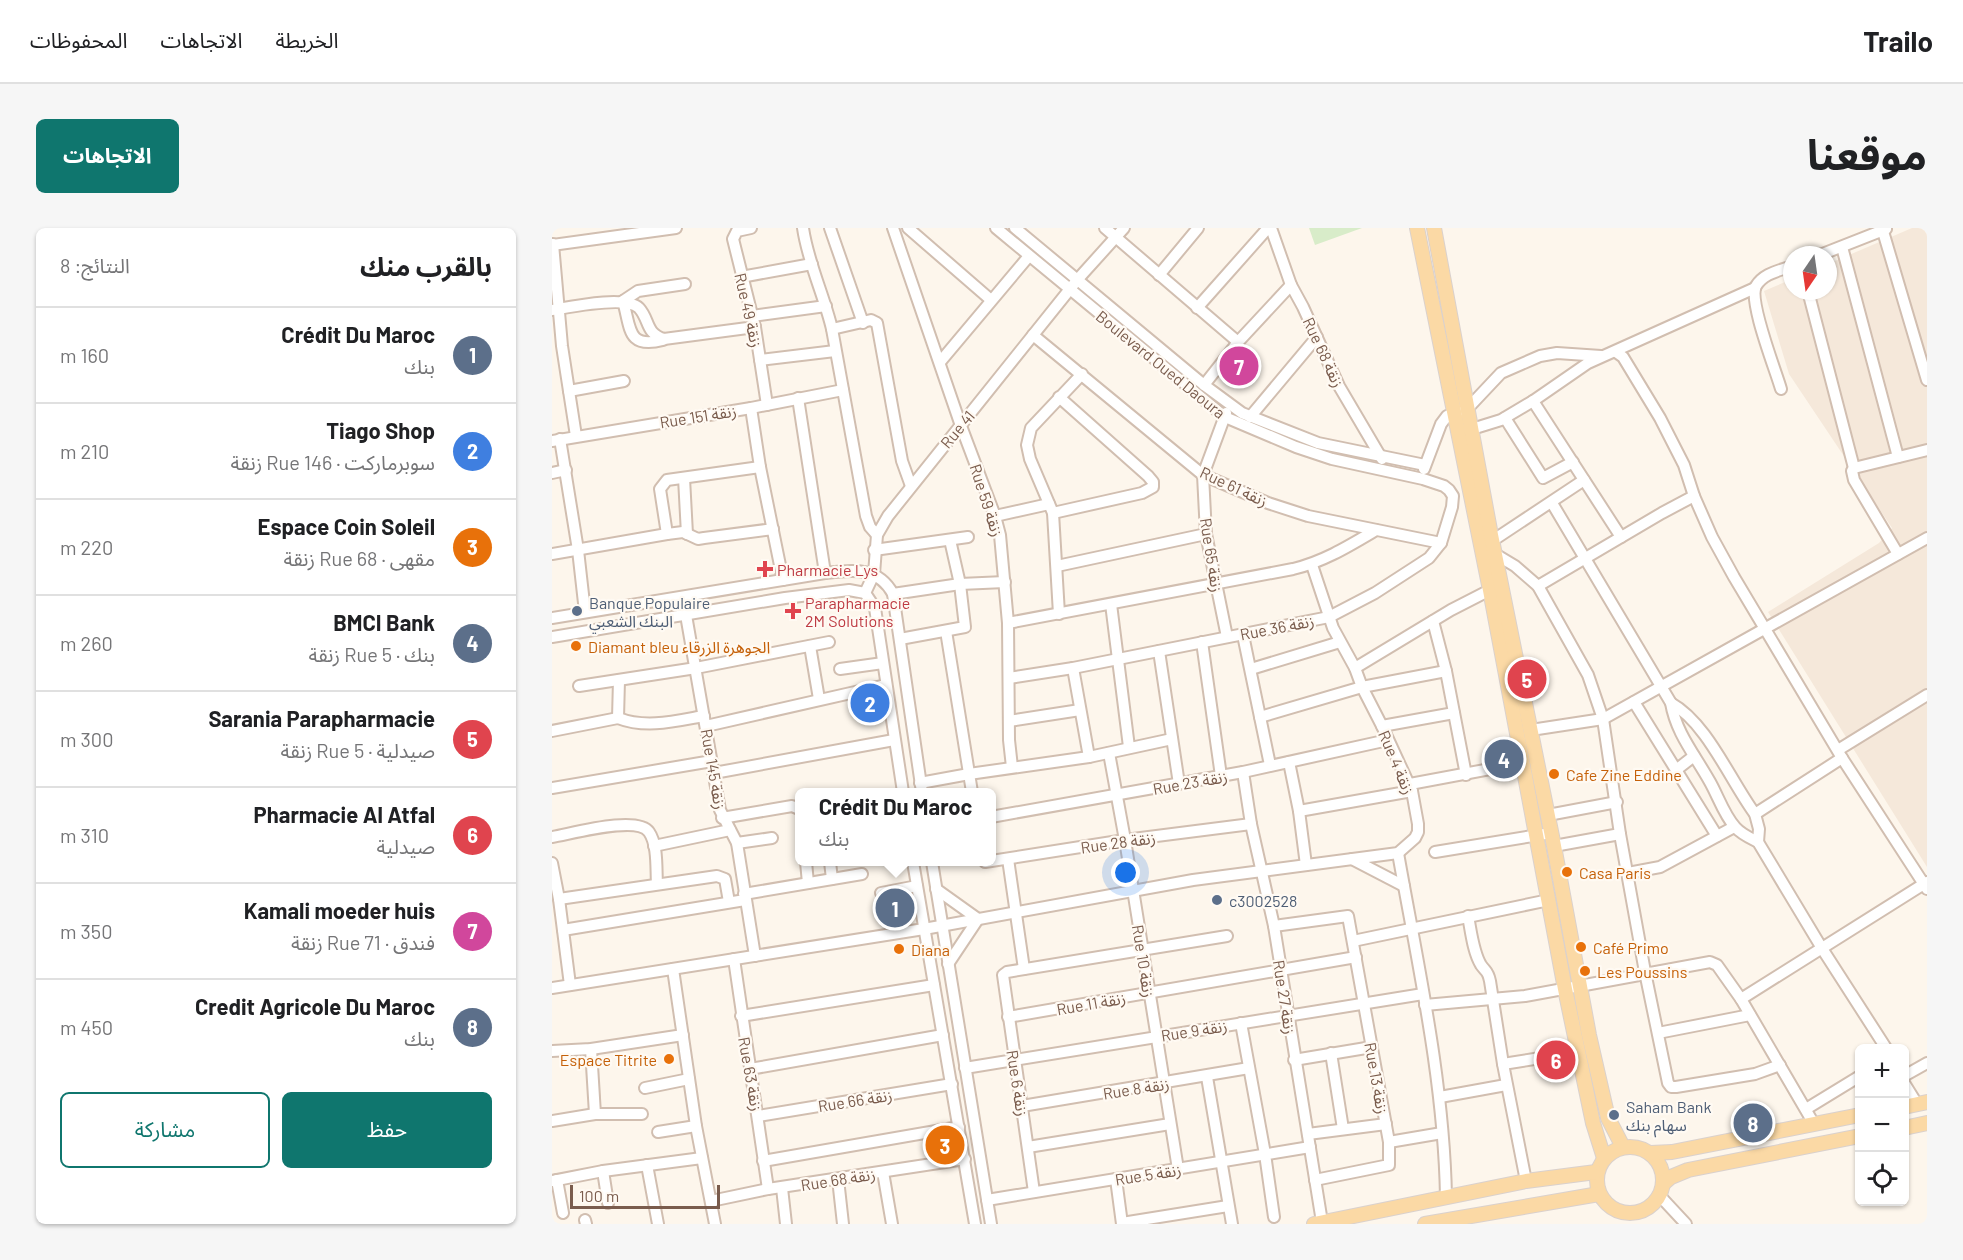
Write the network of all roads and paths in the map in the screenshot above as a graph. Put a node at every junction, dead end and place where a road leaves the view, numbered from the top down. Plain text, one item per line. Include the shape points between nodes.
1 (676, 228) edge
2 (751, 228) edge
3 (804, 228) edge
4 (830, 228) edge
5 (893, 228) edge
6 (908, 228) edge
7 (996, 228) edge
8 (1015, 228) edge
9 (1105, 228) edge
10 (1124, 228) edge
11 (1198, 228) edge
12 (1269, 228) edge
13 (1417, 228) edge
14 (1434, 228) edge
15 (1885, 229) edge
16 (630, 231) edge
17 (1116, 237) junction
18 (553, 244) edge
19 (1842, 247) junction
20 (1837, 249) edge
21 (1029, 256) junction
22 (812, 264) junction
23 (1783, 269) edge
24 (1159, 275) junction
25 (741, 277) junction
26 (1078, 279) junction
27 (685, 284) dead end
28 (1291, 285) junction
29 (1755, 288) junction
30 (1069, 290) junction
31 (991, 300) junction
32 (1810, 300) edge
33 (624, 301) junction
34 (826, 306) junction
35 (1197, 308) junction
36 (556, 309) edge
37 (754, 322) junction
38 (863, 323) junction
39 (832, 329) junction
40 (1033, 335) junction
41 (1317, 337) junction
42 (664, 339) junction
43 (1238, 342) junction
44 (557, 346) edge
45 (835, 351) junction
46 (1616, 352) junction
47 (1603, 356) junction
48 (760, 360) junction
49 (940, 363) junction
50 (1082, 374) junction
51 (1927, 380) edge
52 (624, 381) dead end
53 (1204, 385) junction
54 (1781, 389) dead end
55 (843, 390) junction
56 (569, 391) junction
57 (1059, 397) junction
58 (798, 399) junction
59 (1533, 400) junction
60 (1228, 404) junction
61 (767, 405) junction
62 (751, 408) junction
63 (1468, 408) junction
64 (1454, 412) junction
65 (1225, 417) junction
66 (1250, 417) junction
67 (1505, 418) junction
68 (961, 426) junction
69 (1472, 429) junction
70 (576, 436) junction
71 (556, 440) edge
72 (1927, 450) edge
73 (1382, 457) junction
74 (1898, 457) junction
75 (1573, 462) junction
76 (1425, 465) junction
77 (760, 466) junction
78 (1854, 468) junction
79 (566, 470) junction
80 (1384, 471) junction
81 (552, 473) edge
82 (1203, 475) junction
83 (684, 478) junction
84 (1423, 479) junction
85 (1584, 480) junction
86 (911, 486) junction
87 (1694, 496) junction
88 (1552, 503) junction
89 (1051, 508) junction
90 (995, 516) junction
91 (773, 529) junction
92 (1376, 530) junction
93 (667, 534) junction
94 (687, 534) junction
95 (1206, 534) junction
96 (877, 536) junction
97 (968, 537) dead end
98 (1621, 537) junction
99 (1927, 537) edge
100 (950, 540) junction
101 (1441, 543) junction
102 (1494, 547) junction
103 (578, 550) junction
104 (874, 550) junction
105 (552, 554) edge
106 (1898, 554) junction
107 (1585, 558) junction
108 (1312, 565) junction
109 (1057, 566) junction
110 (825, 573) junction
111 (874, 574) junction
112 (783, 580) junction
113 (1005, 582) junction
114 (960, 584) junction
115 (1217, 584) junction
116 (1538, 586) junction
117 (1490, 590) junction
118 (865, 593) junction
119 (893, 594) junction
120 (1111, 604) junction
121 (585, 612) junction
122 (1059, 614) junction
123 (686, 615) junction
124 (1329, 617) junction
125 (552, 618) edge
126 (1433, 621) junction
127 (1008, 622) junction
128 (1764, 627) junction
129 (946, 631) junction
130 (1243, 635) junction
131 (552, 637) edge
132 (1227, 637) junction
133 (900, 639) junction
134 (829, 642) dead end
135 (1202, 642) junction
136 (1340, 642) junction
137 (810, 646) junction
138 (1159, 651) junction
139 (1118, 659) junction
140 (883, 663) junction
141 (696, 668) junction
142 (1072, 668) junction
143 (1355, 668) junction
144 (840, 669) dead end
145 (1251, 669) junction
146 (1446, 671) junction
147 (1009, 678) junction
148 (619, 681) junction
149 (886, 685) junction
150 (579, 686) dead end
151 (1362, 687) junction
152 (1661, 687) junction
153 (1927, 695) edge
154 (819, 699) junction
155 (1634, 702) junction
156 (1671, 703) junction
157 (1080, 710) junction
158 (1454, 713) junction
159 (1260, 717) junction
160 (618, 718) junction
161 (1603, 719) junction
162 (705, 721) junction
163 (1009, 722) junction
164 (1382, 726) junction
165 (1530, 730) junction
166 (552, 731) edge
167 (1172, 739) junction
168 (894, 740) junction
169 (1388, 740) junction
170 (1129, 747) junction
171 (1109, 753) junction
172 (1840, 754) junction
173 (1694, 756) junction
174 (1089, 757) junction
175 (712, 761) junction
176 (1289, 762) junction
177 (1522, 763) junction
178 (1270, 765) junction
179 (1012, 767) junction
180 (1676, 770) junction
181 (1243, 772) junction
182 (714, 773) junction
183 (969, 774) junction
184 (1466, 775) junction
185 (1221, 776) junction
186 (1179, 784) junction
187 (1411, 787) junction
188 (552, 788) edge
189 (902, 788) edge
190 (921, 788) edge
191 (971, 788) edge
192 (1117, 795) junction
193 (1617, 802) junction
194 (795, 807) edge
195 (1299, 811) junction
196 (1755, 814) junction
197 (1548, 815) junction
198 (996, 816) edge
199 (722, 818) junction
200 (1251, 824) junction
201 (1734, 826) junction
202 (730, 831) junction
203 (1620, 834) junction
204 (1535, 835) junction
205 (1717, 836) junction
206 (552, 837) edge
207 (772, 838) dead end
208 (1552, 839) junction
209 (1125, 840) junction
210 (1758, 842) junction
211 (737, 843) junction
212 (654, 846) junction
213 (1435, 852) dead end
214 (1398, 853) junction
215 (1008, 859) junction
216 (1352, 859) junction
217 (996, 861) edge
218 (552, 863) edge
219 (1306, 865) junction
220 (806, 866) edge
221 (831, 866) edge
222 (914, 866) edge
223 (933, 866) edge
224 (1262, 871) junction
225 (1628, 873) junction
226 (862, 874) dead end
227 (832, 879) junction
228 (808, 883) junction
229 (657, 884) junction
230 (1926, 885) edge
231 (917, 886) junction
232 (1404, 886) junction
233 (936, 889) junction
234 (1133, 890) junction
235 (881, 893) dead end
236 (745, 897) junction
237 (559, 899) junction
238 (1549, 900) junction
239 (729, 902) junction
240 (1014, 912) junction
241 (1467, 916) junction
242 (978, 919) junction
243 (941, 925) junction
244 (1274, 926) junction
245 (1412, 927) junction
246 (924, 929) junction
247 (563, 930) junction
248 (1227, 936) dead end
249 (1353, 940) junction
250 (1142, 949) junction
251 (1822, 950) junction
252 (755, 956) junction
253 (1356, 957) junction
254 (734, 959) junction
255 (948, 964) junction
256 (673, 969) junction
257 (1024, 969) junction
258 (1281, 971) junction
259 (1645, 972) junction
260 (570, 985) junction
261 (934, 985) junction
262 (1580, 985) junction
263 (552, 988) edge
264 (1564, 988) junction
265 (1150, 992) junction
266 (1423, 994) junction
267 (1493, 999) junction
268 (1741, 999) junction
269 (1363, 1003) junction
270 (1425, 1005) junction
271 (1287, 1015) junction
272 (1750, 1015) junction
273 (741, 1016) junction
274 (1008, 1017) junction
275 (1241, 1023) junction
276 (1658, 1033) junction
277 (683, 1035) junction
278 (943, 1035) junction
279 (1155, 1036) junction
280 (1883, 1044) edge
281 (1372, 1047) junction
282 (591, 1049) junction
283 (552, 1051) edge
284 (1578, 1052) junction
285 (1331, 1053) junction
286 (1015, 1060) junction
287 (1294, 1060) junction
288 (1927, 1063) edge
289 (1503, 1064) junction
290 (1780, 1065) junction
291 (965, 1068) junction
292 (1250, 1068) junction
293 (750, 1069) junction
294 (1909, 1074) edge
295 (1207, 1077) junction
296 (689, 1079) junction
297 (1855, 1079) edge
298 (1164, 1083) junction
299 (952, 1084) junction
300 (1506, 1085) junction
301 (645, 1088) dead end
302 (1909, 1091) edge
303 (1440, 1097) junction
304 (1916, 1104) edge
305 (1022, 1106) junction
306 (1806, 1109) junction
307 (595, 1114) junction
308 (642, 1114) dead end
309 (758, 1116) junction
310 (1855, 1116) edge
311 (552, 1121) edge
312 (1927, 1123) edge
313 (1170, 1124) junction
314 (1386, 1124) junction
315 (1814, 1124) junction
316 (696, 1126) junction
317 (959, 1127) junction
318 (1909, 1127) edge
319 (1343, 1129) junction
320 (658, 1132) dead end
321 (1442, 1133) junction
322 (1308, 1134) junction
323 (1855, 1137) edge
324 (1389, 1142) junction
325 (1028, 1147) junction
326 (1310, 1147) junction
327 (1623, 1147) junction
328 (1651, 1153) junction
329 (1265, 1154) junction
330 (702, 1158) junction
331 (1604, 1158) junction
332 (965, 1159) junction
333 (763, 1161) junction
334 (1220, 1161) junction
335 (647, 1166) junction
336 (1178, 1169) junction
337 (603, 1172) junction
338 (883, 1172) junction
339 (1596, 1172) junction
340 (838, 1179) junction
341 (1116, 1179) junction
342 (1315, 1180) junction
343 (554, 1181) edge
344 (1526, 1181) junction
345 (782, 1188) junction
346 (1661, 1189) junction
347 (768, 1190) junction
348 (1034, 1192) junction
349 (1599, 1194) junction
350 (1453, 1196) junction
351 (987, 1200) junction
352 (711, 1201) junction
353 (608, 1203) dead end
354 (1228, 1206) junction
355 (1644, 1209) junction
356 (563, 1213) dead end
357 (1274, 1217) dead end
358 (1627, 1219) edge
359 (1468, 1220) edge
360 (1449, 1222) edge
361 (1318, 1223) edge
362 (658, 1224) edge
363 (715, 1224) edge
364 (786, 1224) edge
365 (843, 1224) edge
366 (892, 1224) edge
367 (975, 1224) edge
368 (991, 1224) edge
369 (1122, 1224) edge
370 (1232, 1224) edge
371 (1425, 1224) edge
372 (1648, 1224) edge
373 (1686, 1224) edge

1 - 16 street
2 - 25 street, Rue 49 زنقة via 737,231 733,239
3 - 22 street
4 - 38 street
5 - 49 street, Rue 59 زنقة
6 - 31 street
7 - 21 street, Boulevard Oued Daoura
8 - 26 street, Boulevard Oued Daoura
9 - 17 street
10 - 17 street, Rue 41
11 - 24 street
12 - 28 street, Rue 68 زنقة
12 - 35 street
13 - 64 main road
14 - 63 main road
15 - 19 street
15 - 51 street
16 - 18 street
17 - 24 street
17 - 26 street, Rue 41
18 - 36 street
19 - 20 street
19 - 74 street
21 - 30 street, Boulevard Oued Daoura
21 - 31 street
22 - 25 street
22 - 34 street
23 - 29 street via 1764,276
24 - 35 street
25 - 37 street, Rue 49 زنقة
26 - 30 street, Rue 41
26 - 53 street, Boulevard Oued Daoura
27 - 33 street via 638,291
28 - 41 street, Rue 68 زنقة
28 - 43 street
29 - 46 street
29 - 54 street via 1755,307
30 - 40 street, Rue 41
30 - 65 street, Boulevard Oued Daoura
31 - 49 street
32 - 78 street
33 - 36 street
33 - 42 street via 640,309 650,331
33 - 42 street via 637,340 648,343
34 - 37 street
34 - 39 street
35 - 43 street
36 - 44 street
37 - 42 street
37 - 48 street, Rue 49 زنقة
38 - 39 street
38 - 86 street via 877,323 902,461
39 - 45 street
40 - 50 street, Rue 61 زنقة
40 - 68 street, Rue 41
41 - 66 street
41 - 73 street, Rue 68 زنقة via 1339,386
43 - 53 street
44 - 56 street
45 - 48 street
45 - 55 street
46 - 47 street
46 - 87 street via 1623,357 1660,418 1684,465
47 - 59 street
47 - 63 street via 1540,356 1501,373
48 - 61 street, Rue 49 زنقة
49 - 68 street, Rue 59 زنقة
50 - 57 street
50 - 82 street, Rue 61 زنقة
52 - 56 street
53 - 60 street, Boulevard Oued Daoura
55 - 58 street, Rue 151 زنقة
55 - 96 street via 866,516
56 - 70 street
57 - 89 street via 1031,428 1028,437 1030,459
57 - 89 street via 1148,476 1153,487 1142,493
58 - 61 street, Rue 151 زنقة
58 - 110 street
59 - 67 street
59 - 75 street
60 - 65 street, Rue 65 زنقة
60 - 66 street, Boulevard Oued Daoura
61 - 62 street, Rue 151 زنقة
62 - 70 street, Rue 151 زنقة
62 - 77 street
63 - 64 street
63 - 69 main road
64 - 76 street via 1441,424
64 - 117 main road
65 - 80 street, Boulevard Oued Daoura via 1296,447
65 - 82 street, Rue 65 زنقة
66 - 73 street, Boulevard Oued Daoura via 1318,443
67 - 69 street
67 - 75 street via 1543,478
68 - 86 street, Rue 41
68 - 90 street, Rue 59 زنقة
69 - 102 main road
70 - 71 street, Rue 151 زنقة
71 - 79 street
72 - 74 street
73 - 76 street, Boulevard Oued Daoura
73 - 80 street, Rue 68 زنقة
74 - 78 street
75 - 85 street
76 - 84 street
77 - 83 street
77 - 91 street
78 - 106 street via 1854,480
79 - 81 street
79 - 103 street
80 - 84 street, Boulevard Oued Daoura
82 - 92 street, Rue 61 زنقة via 1308,516
82 - 95 street, Rue 65 زنقة
83 - 93 street via 667,480 660,489
83 - 94 street
84 - 101 street, Rue 36 زنقة via 1444,486 1453,496
85 - 88 street
85 - 98 street
86 - 96 street, Rue 41
87 - 98 street
87 - 128 street via 1717,547
88 - 102 street
88 - 107 street
89 - 90 street
89 - 109 street
90 - 113 street, Rue 59 زنقة
91 - 94 street via 704,538
91 - 112 street
92 - 101 street, Rue 61 زنقة
92 - 108 street
93 - 94 street
93 - 103 street
95 - 109 street
95 - 115 street, Rue 65 زنقة
96 - 104 street, Rue 41
97 - 100 street
98 - 107 street
99 - 106 street
100 - 104 street
100 - 114 street
101 - 124 street, Rue 36 زنقة via 1429,558
102 - 116 street
102 - 165 main road
103 - 105 street
103 - 121 street
104 - 111 street, Rue 41
106 - 128 street
107 - 116 street
107 - 152 street
108 - 115 street
108 - 124 street, Rue 4 زنقة
109 - 122 street
110 - 111 street via 849,570
110 - 112 street
111 - 118 street, Rue 41
111 - 119 street via 883,579
112 - 121 street
113 - 114 street
113 - 127 street, Rue 59 زنقة
114 - 119 street
114 - 129 street via 965,627
115 - 120 street
115 - 132 street, Rue 65 زنقة
116 - 161 street via 1588,675
117 - 126 street
117 - 177 main road
118 - 123 street via 849,590
118 - 140 street via 875,608
119 - 133 street
120 - 122 street
120 - 139 street
121 - 125 street
122 - 127 street
123 - 131 street
123 - 141 street, Rue 145 زنقة
124 - 130 street, Rue 36 زنقة
124 - 136 street, Rue 4 زنقة
126 - 143 street
126 - 146 street
127 - 147 street, Rue 59 زنقة
128 - 152 street
128 - 172 street
129 - 133 street
129 - 183 street
130 - 132 street, Rue 36 زنقة
130 - 145 street
132 - 135 street, Rue 36 زنقة
133 - 190 street
134 - 137 street
135 - 138 street, Rue 36 زنقة
135 - 185 street
136 - 143 street, Rue 4 زنقة
136 - 145 street
137 - 141 street
137 - 154 street
138 - 139 street, Rue 36 زنقة
138 - 167 street
139 - 142 street, Rue 36 زنقة
139 - 170 street
140 - 144 street
140 - 149 street
141 - 148 street
141 - 162 street, Rue 145 زنقة
142 - 147 street, Rue 36 زنقة
142 - 157 street
143 - 151 street, Rue 4 زنقة
145 - 159 street
146 - 151 street
146 - 158 street
147 - 163 street, Rue 59 زنقة
148 - 150 street
148 - 160 street
149 - 154 street
149 - 168 street
151 - 159 street
151 - 164 street, Rue 4 زنقة
152 - 155 street
152 - 156 street
153 - 172 street
154 - 162 street
155 - 161 street
155 - 180 street
156 - 173 street via 1674,719
156 - 196 street via 1698,725
157 - 163 street
157 - 174 street
158 - 164 street
158 - 184 street
159 - 178 street
160 - 162 street via 640,724
160 - 166 street
161 - 165 street
161 - 193 street
162 - 175 street, Rue 145 زنقة
163 - 179 street, Rue 59 زنقة
164 - 169 street, Rue 4 زنقة
165 - 197 main road
167 - 170 street
167 - 186 street
168 - 182 street
168 - 189 street
169 - 176 street, Rue 23 زنقة
169 - 187 street, Rue 4 زنقة
170 - 171 street
171 - 174 street
171 - 192 street, Rue 10 زنقة
172 - 196 street
172 - 230 street
173 - 180 street
173 - 201 street
174 - 179 street
175 - 182 street, Rue 145 زنقة
175 - 188 street
176 - 178 street, Rue 23 زنقة
176 - 195 street
177 - 184 street
177 - 204 main road
178 - 181 street, Rue 23 زنقة
179 - 183 street
180 - 205 street
181 - 185 street, Rue 23 زنقة
181 - 200 street, Rue 27 زنقة
182 - 199 street, Rue 145 زنقة
183 - 190 street
183 - 191 street
184 - 187 street
185 - 186 street, Rue 23 زنقة
186 - 192 street, Rue 23 زنقة
187 - 195 street
187 - 214 street, Rue 4 زنقة via 1418,832
192 - 198 street, Rue 23 زنقة
192 - 209 street, Rue 10 زنقة
193 - 197 street
193 - 203 street
194 - 199 street
195 - 219 street
196 - 210 street
197 - 208 main road
199 - 202 street, Rue 145 زنقة
200 - 209 street, Rue 28 زنقة
200 - 224 street, Rue 27 زنقة
201 - 205 street
201 - 210 street
202 - 211 street, Rue 145 زنقة
202 - 212 street
203 - 208 street
203 - 225 street
204 - 208 street
204 - 213 street
204 - 238 main road
205 - 225 street via 1660,867
206 - 212 street via 623,824 642,827 649,832
207 - 211 street
208 - 262 main road
209 - 215 street, Rue 28 زنقة
209 - 234 street, Rue 10 زنقة
210 - 251 street
211 - 236 street, Rue 145 زنقة
212 - 229 street
214 - 216 street
214 - 232 street
215 - 217 street, Rue 28 زنقة
215 - 240 street
216 - 219 street
216 - 232 street
218 - 237 street
219 - 224 street
220 - 228 street
221 - 227 street
222 - 231 street
223 - 233 street
224 - 234 street
224 - 244 street, Rue 27 زنقة
225 - 259 street
226 - 227 street
227 - 228 street
228 - 236 street
229 - 237 street
229 - 239 street via 722,876
230 - 251 street
231 - 235 street
231 - 246 street
232 - 245 street
233 - 242 street
233 - 243 street
234 - 240 street
234 - 250 street, Rue 10 زنقة
236 - 239 street
236 - 252 street, Rue 145 زنقة
237 - 247 street
238 - 241 street
238 - 264 main road
239 - 247 street
240 - 242 street
240 - 257 street
241 - 245 street
241 - 267 street via 1476,952 1488,972
242 - 243 street
242 - 255 street
243 - 246 street
243 - 255 street
244 - 249 street, Rue 13 زنقة via 1348,916
244 - 258 street, Rue 27 زنقة
245 - 249 street
245 - 266 street
246 - 252 street
246 - 261 street
247 - 260 street
248 - 250 street
249 - 253 street, Rue 13 زنقة
250 - 257 street
250 - 265 street, Rue 10 زنقة
251 - 268 street
251 - 280 street
252 - 254 street
253 - 258 street, Rue 11 زنقة
253 - 269 street, Rue 13 زنقة
254 - 256 street
254 - 273 street, Rue 63 زنقة
255 - 291 street
256 - 260 street
256 - 277 street
257 - 274 street, Rue 6 زنقة via 1003,975
258 - 265 street, Rue 11 زنقة
258 - 271 street, Rue 27 زنقة
259 - 262 street
259 - 268 street via 1710,962 1717,965
259 - 276 street
260 - 263 street
261 - 273 street
261 - 278 street
262 - 264 street
262 - 327 main road via 1608,1118
264 - 267 street
264 - 284 main road
265 - 274 street, Rue 11 زنقة
265 - 279 street, Rue 10 زنقة
266 - 269 street, Rue 9 زنقة
266 - 270 street
267 - 270 street
267 - 289 street
268 - 272 street
269 - 271 street, Rue 9 زنقة
269 - 281 street, Rue 13 زنقة
270 - 303 street
271 - 275 street, Rue 9 زنقة
271 - 287 street, Rue 27 زنقة
272 - 276 street
272 - 290 street
273 - 293 street, Rue 63 زنقة
274 - 286 street, Rue 6 زنقة
275 - 279 street, Rue 9 زنقة
275 - 292 street
276 - 290 street via 1671,1087 1755,1074
277 - 282 street
277 - 296 street
278 - 293 street
278 - 299 street
279 - 286 street, Rue 9 زنقة
279 - 298 street, Rue 10 زنقة
281 - 285 street
281 - 314 street, Rue 13 زنقة
282 - 283 street
282 - 307 street
284 - 289 street
284 - 331 main road
285 - 287 street
285 - 319 street
286 - 291 street, Rue 9 زنقة
286 - 305 street, Rue 6 زنقة
287 - 322 street, Rue 27 زنقة
288 - 294 street
289 - 300 street
290 - 306 street
291 - 351 street
292 - 295 street, Rue 8 زنقة
292 - 329 street
293 - 309 street, Rue 63 زنقة
295 - 298 street, Rue 8 زنقة
295 - 334 street
296 - 301 street
296 - 316 street
297 - 306 street
298 - 305 street, Rue 8 زنقة
298 - 313 street, Rue 10 زنقة
299 - 309 street, Rue 66 زنقة
299 - 317 street
300 - 303 street
300 - 344 street
302 - 304 street
303 - 321 street
305 - 325 street, Rue 6 زنقة
306 - 315 street
307 - 308 street
307 - 311 street
309 - 333 street, Rue 63 زنقة
310 - 315 main road
312 - 318 main road
313 - 325 street
313 - 336 street, Rue 10 زنقة
314 - 319 street
314 - 324 street, Rue 13 زنقة
315 - 328 main road
316 - 320 street
316 - 330 street
317 - 332 street
317 - 333 street
319 - 322 street
321 - 324 street
321 - 350 street
322 - 326 street, Rue 27 زنقة
323 - 346 main road via 1679,1172
324 - 342 street, Rue 13 زنقة via 1389,1165
325 - 348 street, Rue 6 زنقة
326 - 329 street, Rue 5 زنقة
326 - 342 street, Rue 27 زنقة
327 - 328 main road
327 - 331 main road
328 - 346 main road via 1661,1166
329 - 334 street, Rue 5 زنقة
329 - 357 street
330 - 335 street
330 - 352 street
331 - 339 main road
332 - 338 street, Rue 68 زنقة
332 - 367 street
333 - 347 street, Rue 63 زنقة
334 - 336 street, Rue 5 زنقة
334 - 354 street
335 - 337 street
335 - 362 street
336 - 341 street, Rue 5 زنقة
337 - 343 street
337 - 353 street
338 - 340 street, Rue 68 زنقة
338 - 366 street
339 - 344 main road
339 - 349 main road
340 - 345 street, Rue 68 زنقة
340 - 365 street
341 - 348 street, Rue 5 زنقة
341 - 369 street
342 - 361 street, Rue 27 زنقة
343 - 356 street
344 - 350 main road
345 - 347 street, Rue 68 زنقة
345 - 364 street
346 - 355 main road
346 - 373 street
347 - 352 street, Rue 68 زنقة
348 - 351 street, Rue 5 زنقة
349 - 358 main road
349 - 359 main road
350 - 361 main road
351 - 368 street
352 - 363 street
354 - 369 street
354 - 370 street
355 - 358 main road
355 - 372 main road
359 - 360 main road
360 - 371 main road

